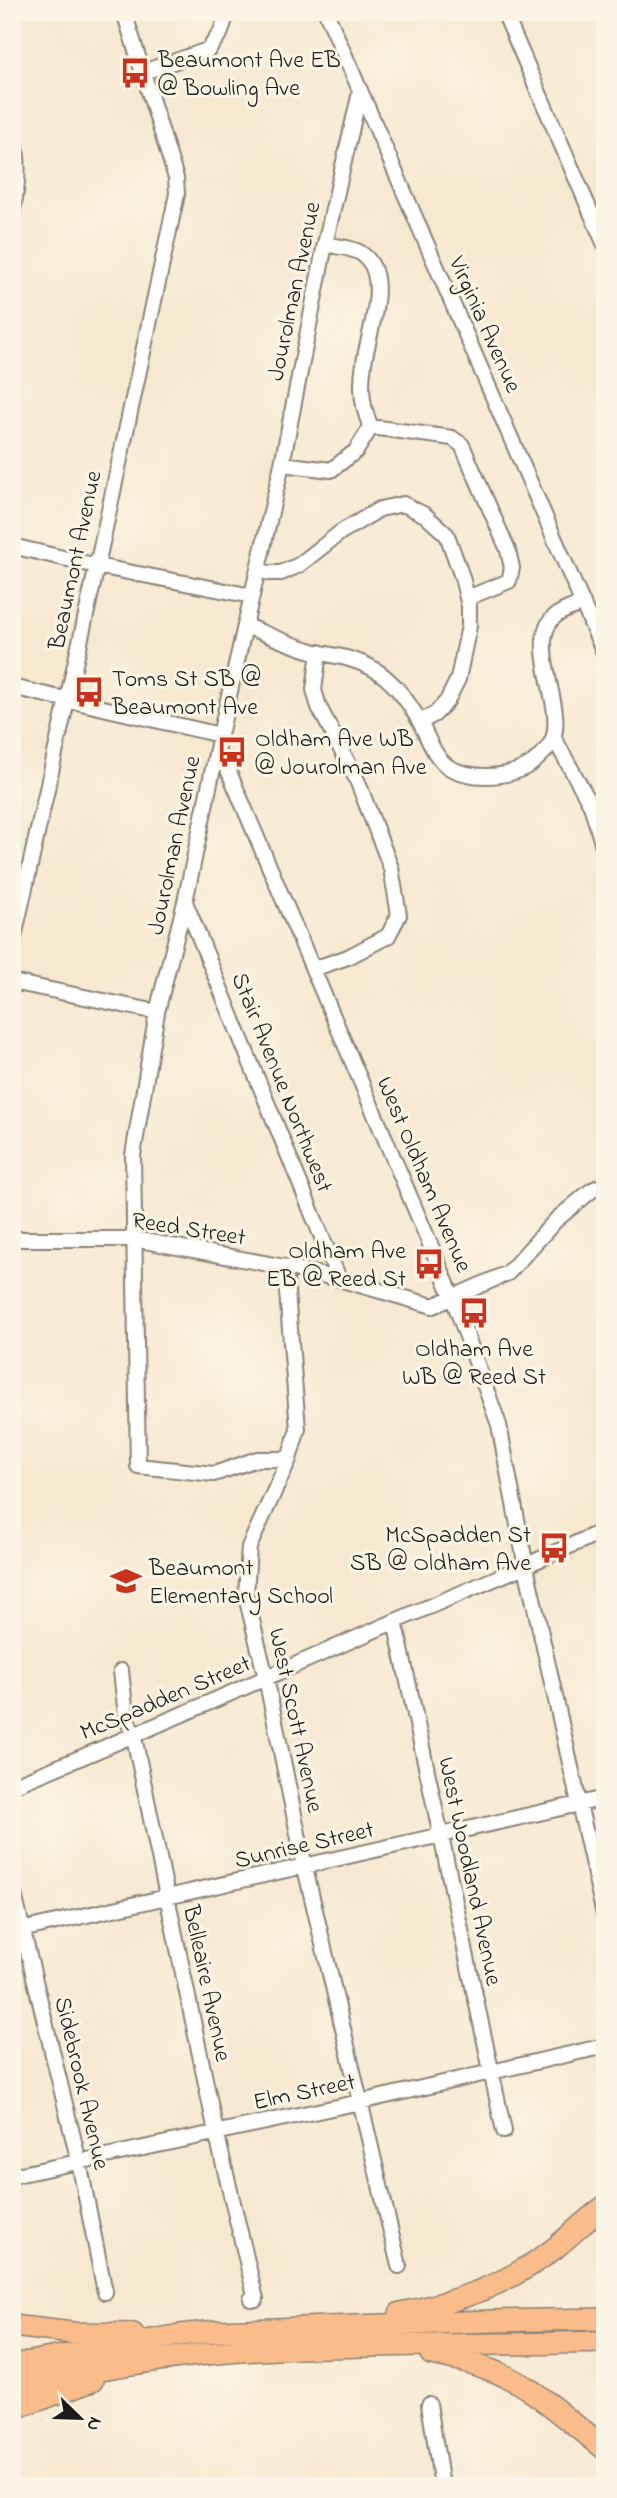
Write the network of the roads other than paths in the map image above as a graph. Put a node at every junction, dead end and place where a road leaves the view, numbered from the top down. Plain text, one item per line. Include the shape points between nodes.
1 (124, 12) edge
2 (227, 12) edge
3 (326, 12) edge
4 (504, 12) edge
5 (143, 72) junction
6 (360, 92) junction
7 (12, 131) edge
8 (12, 214) edge
9 (325, 244) junction
10 (605, 245) edge
11 (371, 427) junction
12 (282, 464) junction
13 (12, 546) edge
14 (97, 566) junction
15 (258, 570) junction
16 (252, 596) junction
17 (467, 598) junction
18 (583, 604) junction
19 (246, 626) junction
20 (319, 652) junction
21 (605, 655) edge
22 (12, 687) edge
23 (66, 699) junction
24 (420, 722) junction
25 (220, 735) junction
26 (554, 738) junction
27 (217, 751) junction
28 (605, 853) edge
29 (185, 902) junction
30 (12, 946) edge
31 (313, 969) junction
32 (12, 982) edge
33 (157, 1013) junction
34 (605, 1184) edge
35 (12, 1239) edge
36 (134, 1239) junction
37 (285, 1267) junction
38 (339, 1279) junction
39 (453, 1298) junction
40 (289, 1459) junction
41 (605, 1530) edge
42 (526, 1567) junction
43 (395, 1621) junction
44 (121, 1671) dead end
45 (266, 1678) junction
46 (134, 1737) junction
47 (12, 1786) edge
48 (605, 1798) edge
49 (578, 1803) junction
50 (440, 1836) junction
51 (305, 1868) junction
52 (12, 1886) edge
53 (167, 1898) junction
54 (605, 1919) edge
55 (18, 1931) edge
56 (605, 2046) edge
57 (491, 2073) junction
58 (360, 2102) junction
59 (504, 2131) dead end
60 (216, 2132) junction
61 (79, 2162) junction
62 (12, 2176) edge
63 (605, 2206) edge
64 (399, 2266) dead end
65 (105, 2292) dead end
66 (251, 2300) dead end
67 (605, 2319) edge
68 (12, 2326) edge
69 (328, 2327) junction
70 (180, 2335) junction
71 (605, 2342) edge
72 (374, 2345) junction
73 (135, 2364) junction
74 (12, 2365) edge
75 (12, 2386) edge
76 (429, 2404) dead end
77 (12, 2410) edge
78 (605, 2449) edge
79 (442, 2486) edge

1 - 5 street
2 - 5 street via 208,50
3 - 6 street, Virginia Avenue
4 - 10 street
5 - 14 street, Beaumont Avenue via 177,194
6 - 9 street, Jourolman Avenue
6 - 18 street, Virginia Avenue
7 - 8 street via 17,145 17,190
9 - 11 street via 365,256 377,282 363,375 363,410
9 - 12 street, Jourolman Avenue
11 - 12 street via 356,451 331,470
11 - 17 street via 452,438 462,445 512,568 509,581
12 - 15 street, Jourolman Avenue
13 - 14 street
14 - 16 street
14 - 23 street, Beaumont Avenue
15 - 16 street, Jourolman Avenue
15 - 17 street via 276,573 299,565 380,509 403,504 425,515 447,535
16 - 19 street, Jourolman Avenue
17 - 24 street via 468,626 458,679 435,714
18 - 21 street, Virginia Avenue
18 - 26 street via 549,622 543,646
19 - 20 street
19 - 25 street, Jourolman Avenue
20 - 24 street via 354,660 388,679
20 - 31 street via 314,690 319,707 357,780 391,868 399,915 388,936
22 - 23 street
23 - 25 street
23 - 30 street, Beaumont Avenue
24 - 26 street via 448,767 480,776 523,769 538,759
25 - 27 street, Jourolman Avenue
26 - 28 street via 590,805
27 - 29 street, Jourolman Avenue
27 - 31 street, West Oldham Avenue
29 - 33 street, Jourolman Avenue
29 - 38 street, Stair Avenue Northwest
31 - 39 street, West Oldham Avenue
32 - 33 street
33 - 36 street, Jourolman Avenue via 133,1156
34 - 39 street, Reed Street via 556,1220 508,1273
35 - 36 street, Reed Street
36 - 37 street, Reed Street
36 - 40 street, Jourolman Avenue via 138,1466 215,1474 257,1459
37 - 38 street, Reed Street
37 - 40 street, West Scott Avenue via 298,1429
38 - 39 street, Reed Street via 433,1306
39 - 42 street, West Oldham Avenue via 499,1426
40 - 45 street, West Scott Avenue via 249,1547 246,1596
41 - 42 street, McSpadden Street
42 - 43 street, McSpadden Street
42 - 49 street, West Oldham Avenue
43 - 45 street, McSpadden Street
43 - 50 street, West Woodland Avenue
44 - 46 street, Belleaire Avenue via 126,1716
45 - 46 street, McSpadden Street
45 - 51 street, West Scott Avenue
46 - 47 street, McSpadden Street
46 - 53 street, Belleaire Avenue
48 - 49 street, Sunrise Street
49 - 50 street, Sunrise Street
49 - 54 street, West Oldham Avenue
50 - 51 street, Sunrise Street
50 - 57 street, West Woodland Avenue
51 - 53 street, Sunrise Street
51 - 58 street, West Scott Avenue
52 - 55 street, Sidebrook Avenue
53 - 55 street, Sunrise Street
53 - 60 street, Belleaire Avenue
55 - 61 street, Sidebrook Avenue
56 - 57 street, Elm Street
57 - 58 street, Elm Street
57 - 59 street, West Woodland Avenue
58 - 60 street, Elm Street
58 - 64 street, West Scott Avenue
60 - 61 street, Elm Street
60 - 66 street, Belleaire Avenue via 256,2298
61 - 62 street, Elm Street
61 - 65 street, Sidebrook Avenue
63 - 69 highway via 513,2277 432,2307
67 - 69 highway
68 - 70 highway via 73,2333
69 - 70 highway
70 - 74 highway
71 - 72 highway
72 - 73 highway via 225,2352
72 - 78 highway via 454,2358 494,2372 526,2388
73 - 75 highway
73 - 77 highway
76 - 79 street

